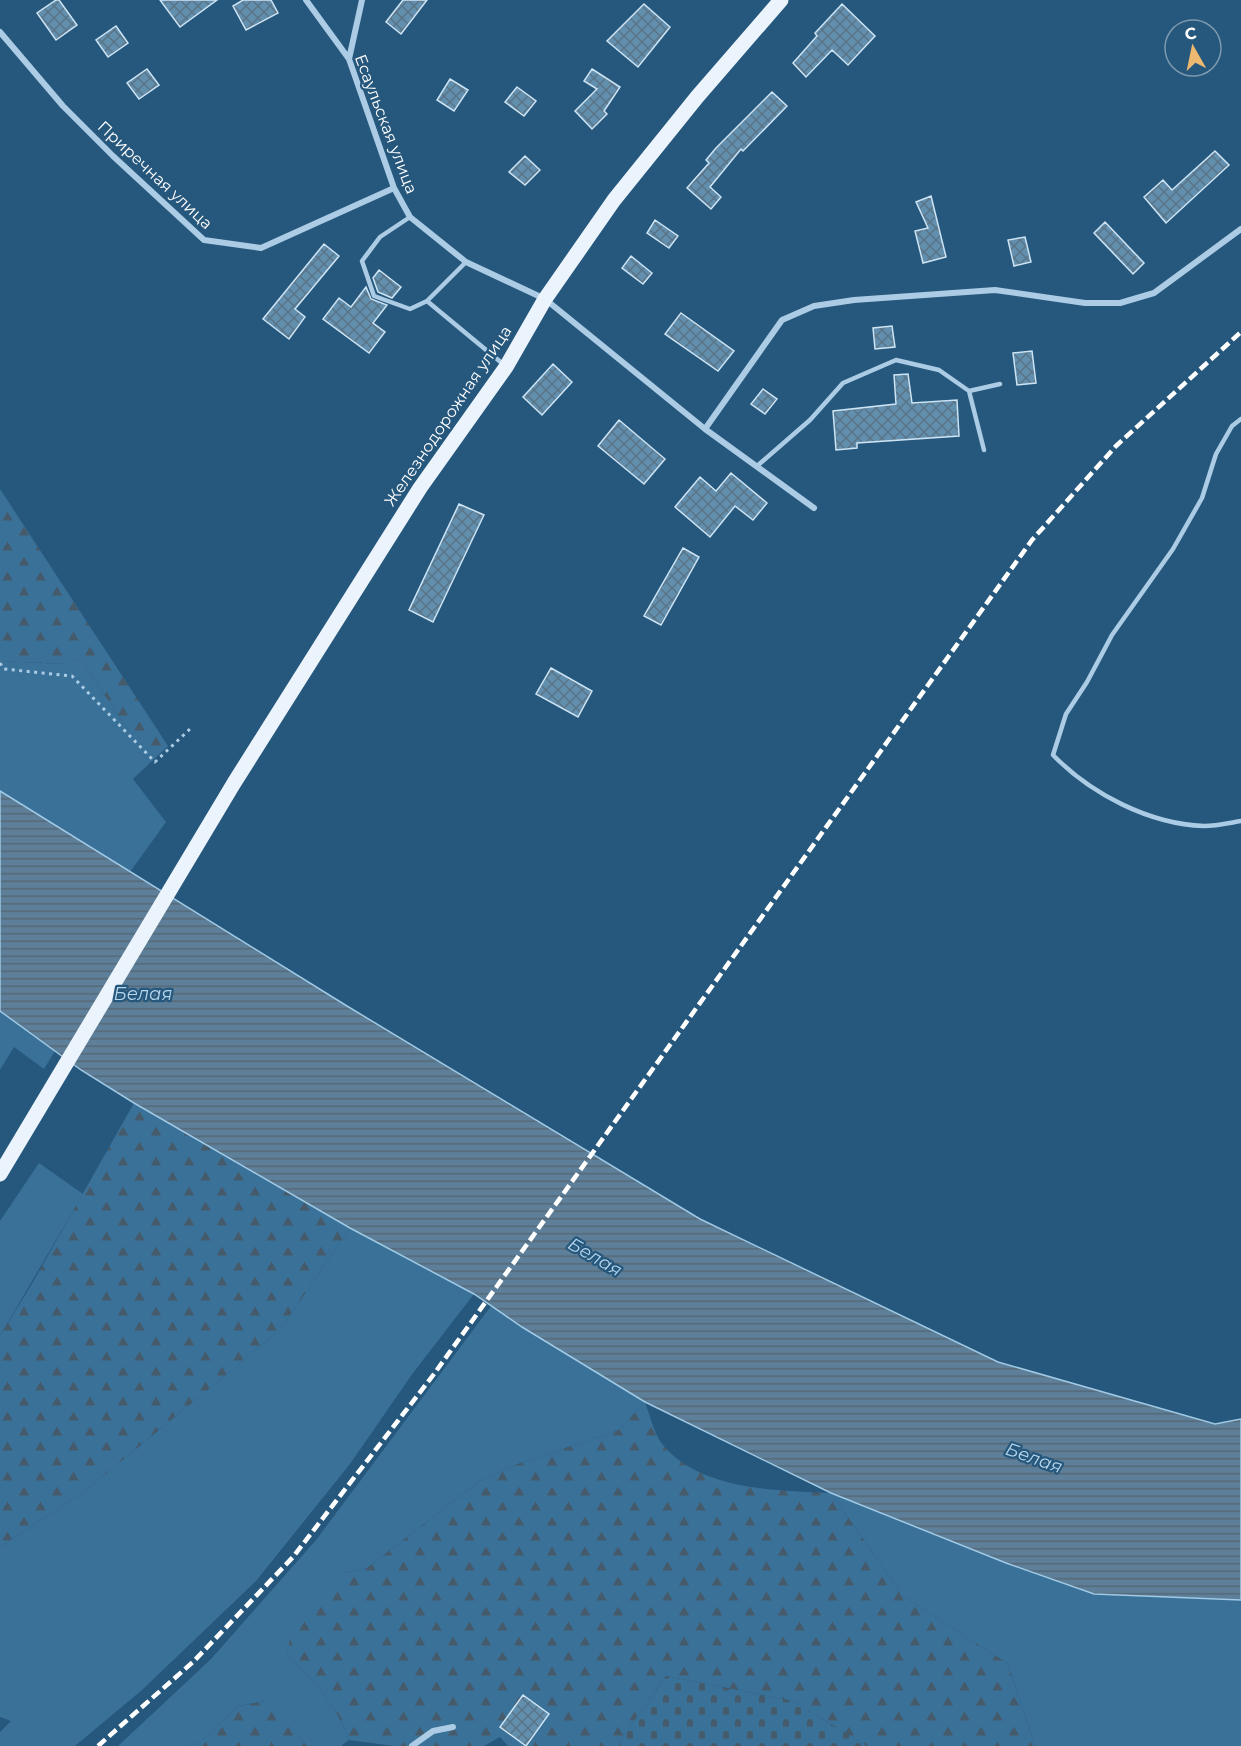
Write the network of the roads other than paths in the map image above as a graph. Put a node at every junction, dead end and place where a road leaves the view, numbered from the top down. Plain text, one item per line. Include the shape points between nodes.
1 (306, 0) edge
2 (362, 0) edge
3 (781, 0) edge
4 (0, 32) edge
5 (349, 59) junction
6 (394, 188) junction
7 (410, 217) junction
8 (1241, 229) edge
9 (466, 262) junction
10 (545, 299) junction
11 (427, 302) junction
12 (506, 367) junction
13 (1000, 384) dead end
14 (969, 391) junction
15 (1241, 419) edge
16 (705, 429) junction
17 (984, 450) dead end
18 (757, 466) junction
19 (814, 508) dead end
20 (1241, 822) edge
21 (0, 1174) edge
22 (453, 1727) dead end
23 (411, 1746) edge

1 - 5 street, Есаульская улица
2 - 5 street
3 - 10 main road, Железнодорожная улица via 614,200
4 - 6 street, Приречная улица via 63,106 204,240 261,248
5 - 6 street, Есаульская улица
6 - 7 street, Есаульская улица
7 - 9 street, Есаульская улица
7 - 11 lane via 380,237 362,261 374,296 410,309
8 - 16 street via 1154,293 1120,303 1084,303 995,290 814,306 782,320
9 - 10 street, Есаульская улица
9 - 11 lane
10 - 12 main road, Железнодорожная улица
10 - 16 street, Есаульская улица
11 - 12 lane
12 - 21 main road, Железнодорожная улица via 420,488 234,783
13 - 14 lane
14 - 17 lane
14 - 18 lane via 939,370 896,360 843,384 810,420
15 - 20 lane via 1216,454 1202,498 1173,549 1112,635 1066,714 1053,755 1068,771 1135,811 1205,826
16 - 18 street, Есаульская улица
18 - 19 street, Есаульская улица
22 - 23 street via 433,1731

